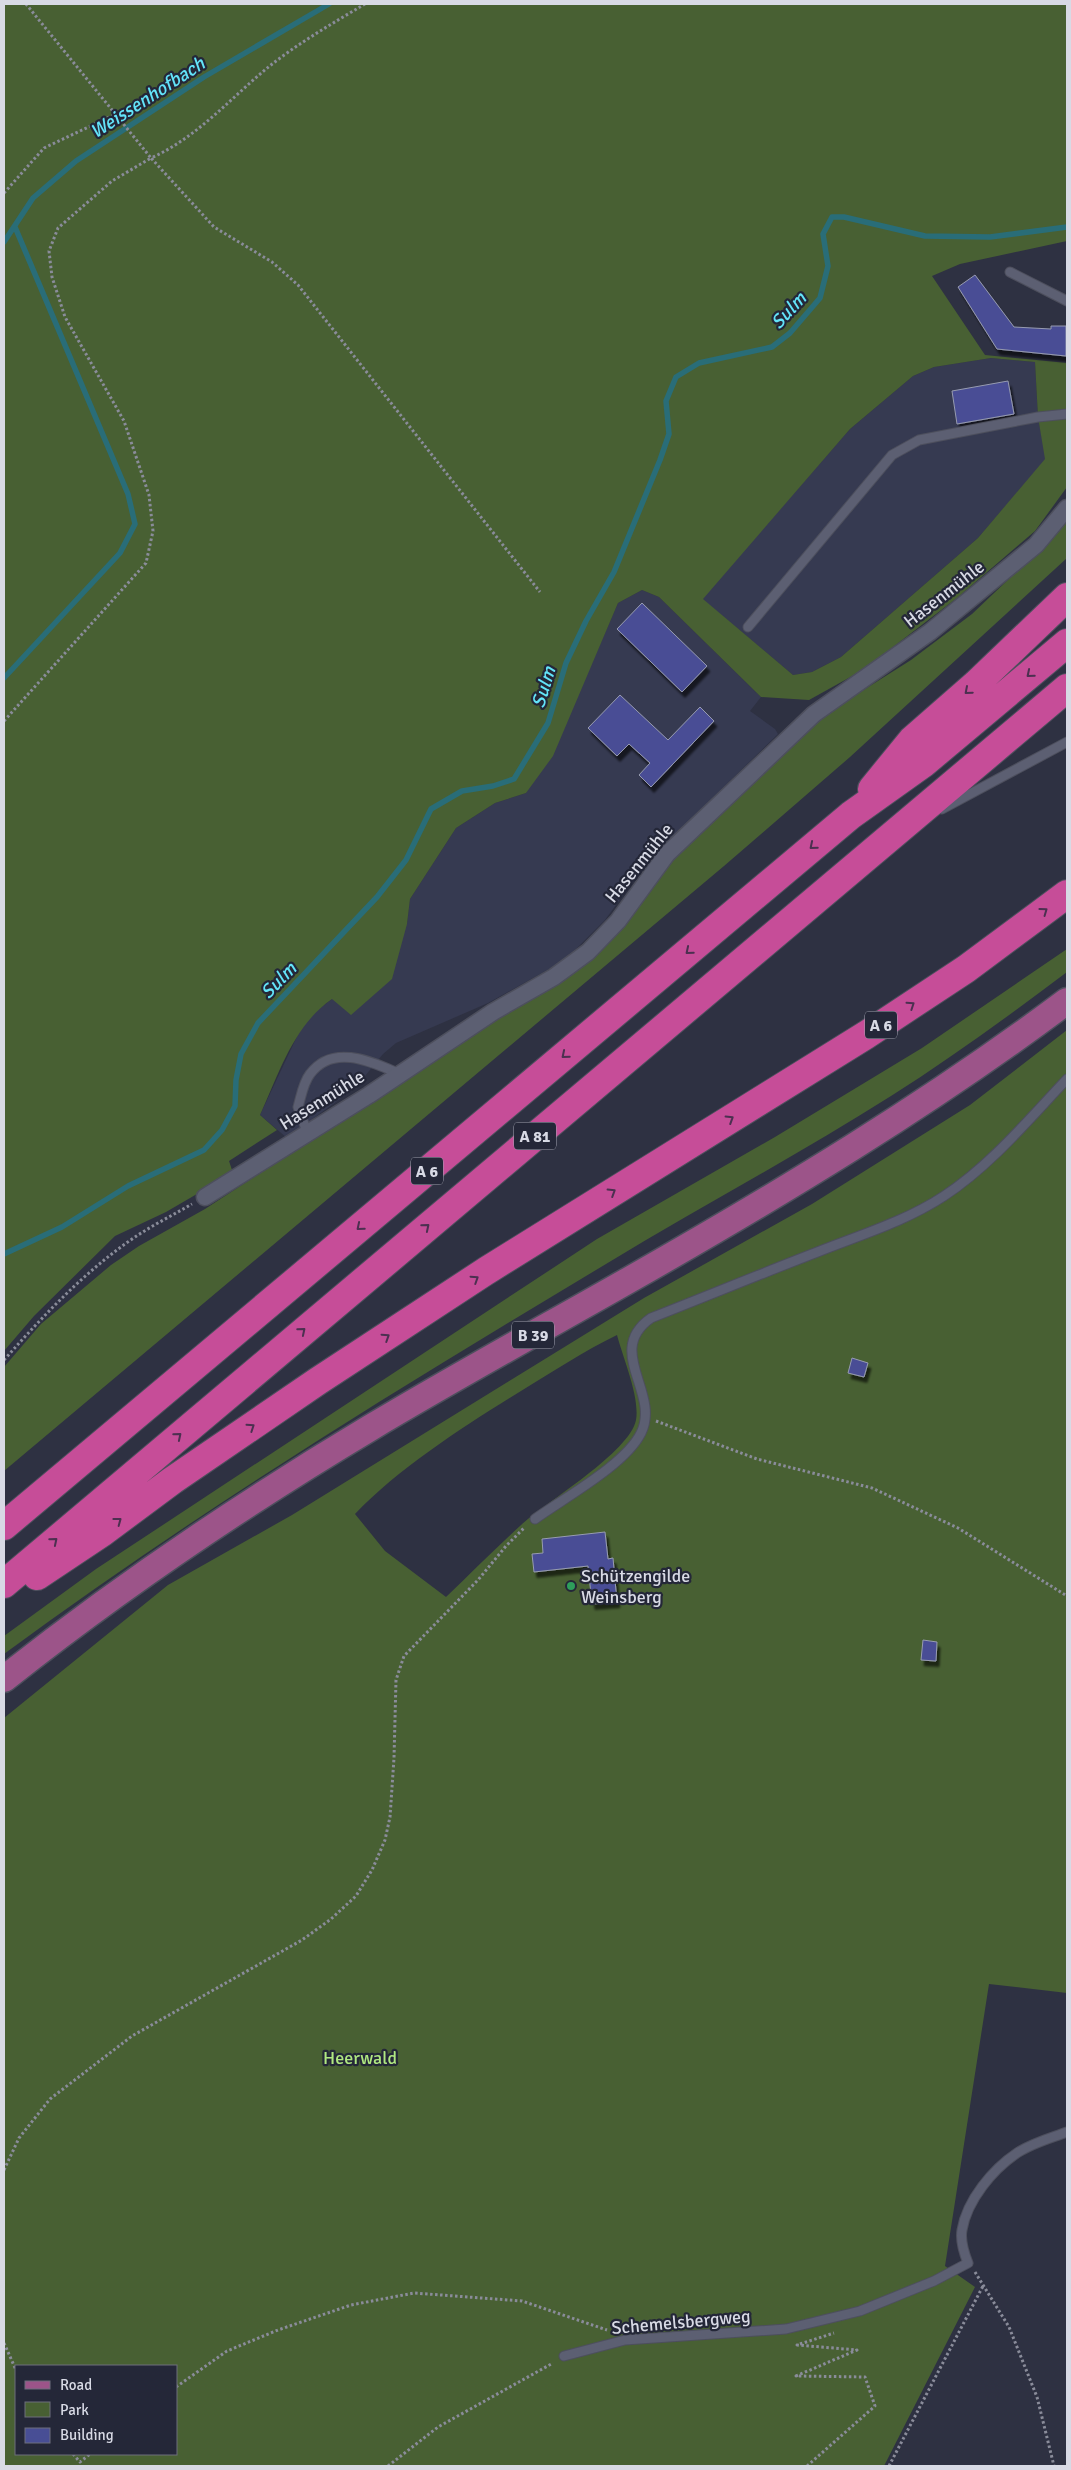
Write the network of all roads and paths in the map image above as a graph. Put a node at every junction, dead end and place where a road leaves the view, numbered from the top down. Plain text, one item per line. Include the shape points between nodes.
1 (26, 4) edge
2 (365, 4) edge
3 (116, 114) junction
4 (151, 158) junction
5 (4, 193) edge
6 (1010, 272) dead end
7 (1067, 300) edge
8 (1067, 414) edge
9 (1067, 508) edge
10 (540, 592) dead end
11 (1067, 598) edge
12 (748, 627) dead end
13 (1067, 643) edge
14 (1067, 688) edge
15 (4, 721) edge
16 (1067, 742) edge
17 (851, 815) junction
18 (897, 832) junction
19 (1067, 894) edge
20 (1067, 1001) edge
21 (400, 1074) junction
22 (1067, 1079) edge
23 (307, 1132) junction
24 (205, 1197) joint
25 (4, 1360) edge
26 (646, 1418) junction
27 (535, 1519) joint
28 (4, 1526) edge
29 (4, 1584) edge
30 (1067, 1596) edge
31 (4, 1597) edge
32 (4, 1678) edge
33 (1067, 2132) edge
34 (4, 2170) edge
35 (968, 2263) junction
36 (984, 2285) junction
37 (860, 2311) junction
38 (625, 2340) junction
39 (4, 2343) edge
40 (564, 2356) joint
41 (15, 2368) edge
42 (178, 2386) edge
43 (74, 2455) edge
44 (89, 2455) edge
45 (388, 2466) edge
46 (807, 2466) edge
47 (889, 2466) edge
48 (1054, 2466) edge

1 - 3 path
2 - 4 path via 268,68 172,149
3 - 4 path
3 - 5 path via 44,148
4 - 10 path via 214,227 272,262 298,285
4 - 15 path via 112,181 58,228 49,251 65,317 124,421 149,495 153,531 146,563
6 - 7 lane
8 - 12 lane via 919,440 892,455
9 - 21 street, Hasenmühle via 1036,545 938,626 814,714 667,854 618,921 588,952
11 -> 17 highway, A 6 via 912,740
13 -> 17 highway via 924,763
14 - 18 highway, A 81
16 - 18 lane
17 -> 28 highway, A 6
29 -> 18 highway, A 81
31 -> 19 highway, A 6 via 103,1532 318,1381 866,1035 966,969
20 - 32 main road, B 39 via 1004,1048 857,1144 659,1263 371,1428 217,1524
21 - 23 street, Hasenmühle
21 - 23 lane via 369,1060 341,1056 322,1061 308,1076 298,1107
22 - 26 lane via 1004,1146 969,1177 929,1205 893,1224 651,1318 640,1326 631,1345
23 - 24 street, Hasenmühle
24 - 25 path via 135,1237 73,1286
26 - 27 lane via 641,1432 624,1456
26 - 30 path via 757,1458 872,1488 958,1528
27 - 34 path via 404,1656 396,1680 390,1817 385,1840 356,1896 302,1940 132,2036 50,2099 19,2138
33 - 35 lane via 1018,2153 994,2173 972,2204 962,2230 963,2250
35 - 36 path
35 - 37 lane, Schemelsbergweg via 934,2281
36 - 47 path
36 - 48 path via 1008,2327 1036,2397
37 - 38 lane, Schemelsbergweg via 786,2329
37 - 46 path via 858,2321 849,2328 798,2345 857,2350 796,2376 865,2377 875,2406
38 - 40 lane, Schemelsbergweg
38 - 42 path via 617,2334 522,2301 414,2293 351,2305 278,2330 227,2351
39 - 41 path
40 - 45 path via 438,2427
43 - 44 path via 80,2462

